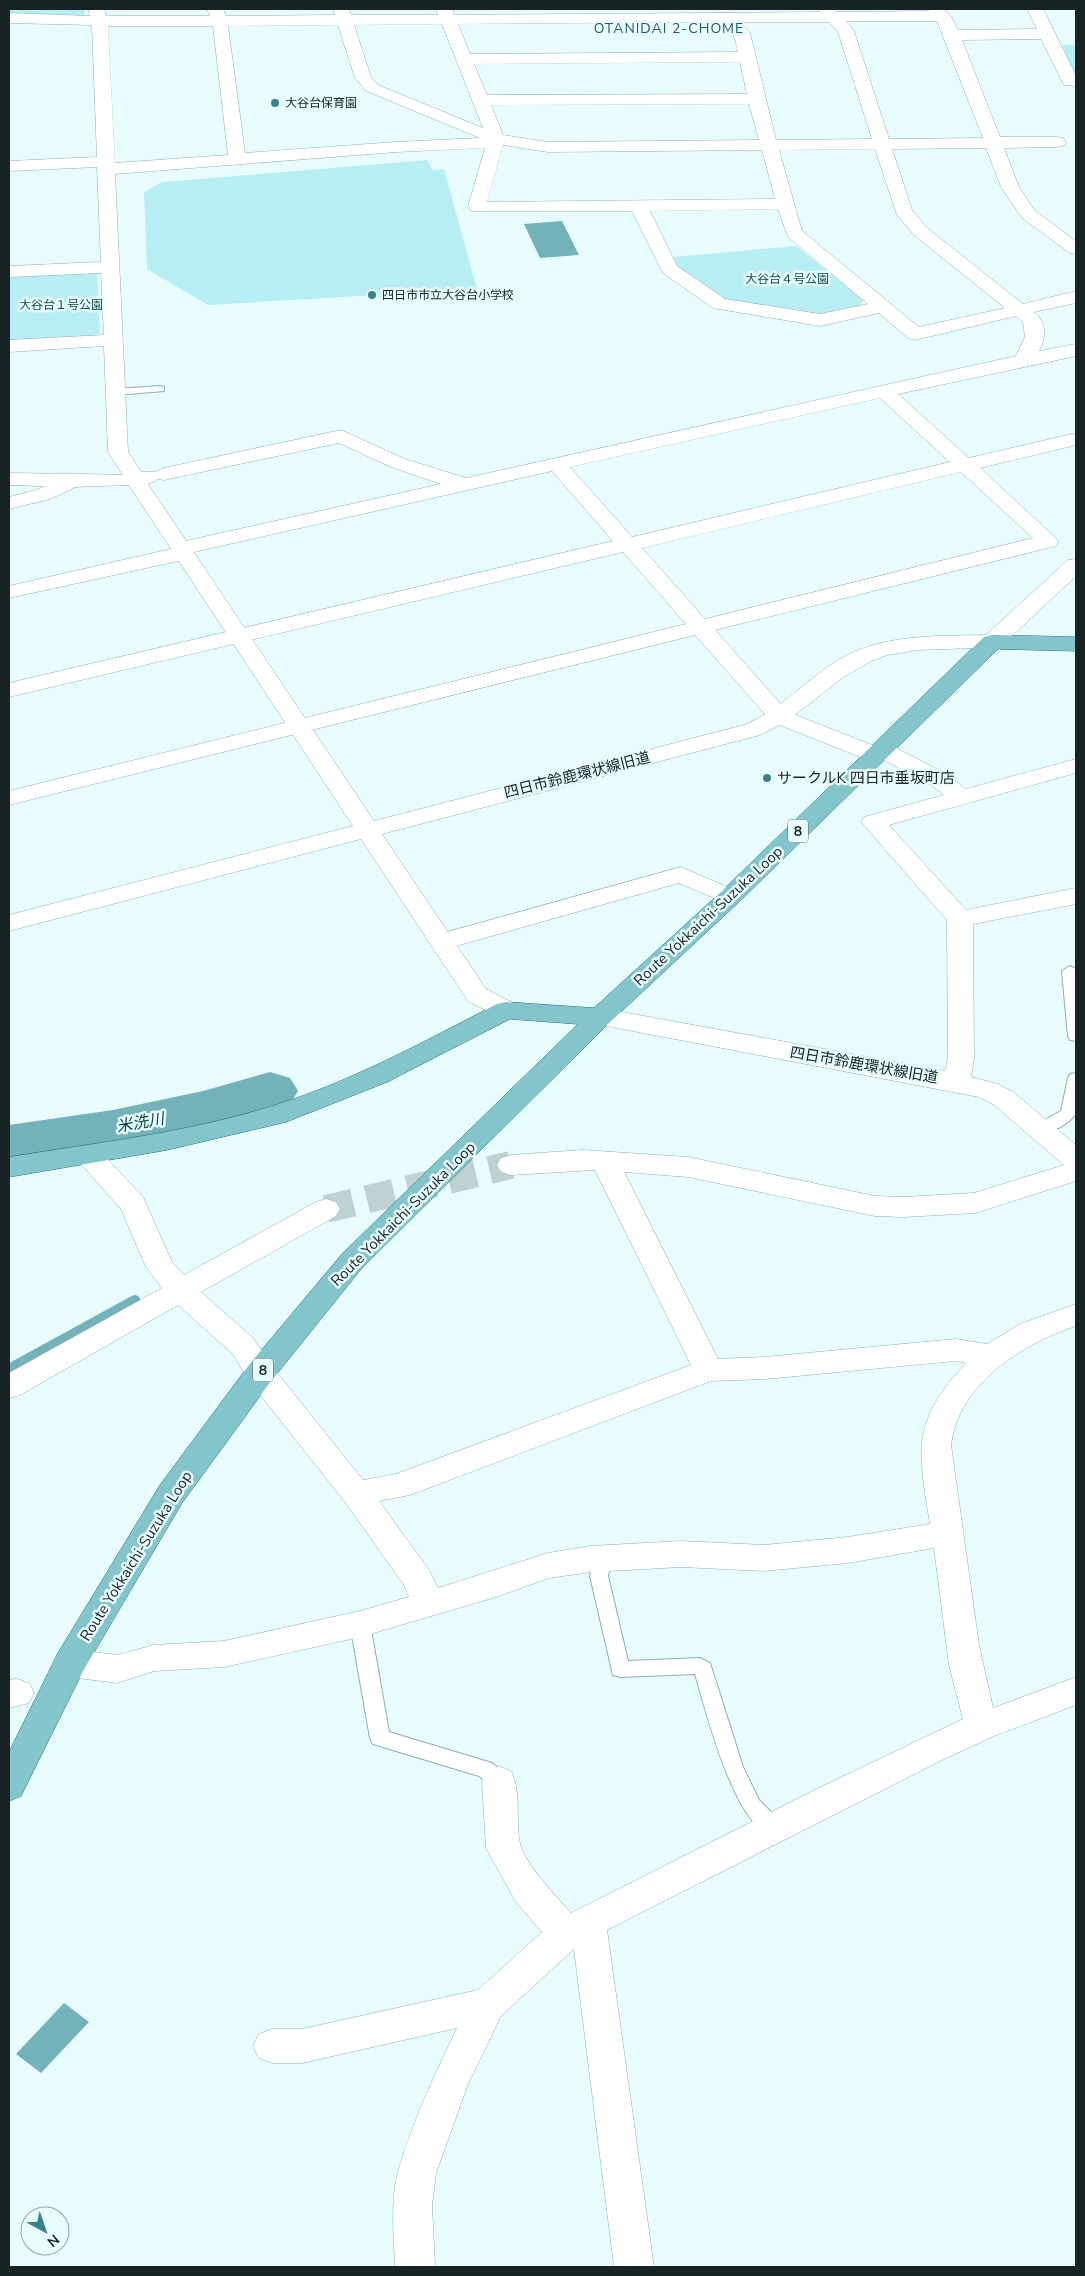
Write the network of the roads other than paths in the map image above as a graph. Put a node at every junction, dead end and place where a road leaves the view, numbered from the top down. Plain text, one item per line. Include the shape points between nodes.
1 (1035, 9) edge
2 (830, 12) edge
3 (939, 12) edge
4 (343, 14) edge
5 (447, 14) edge
6 (722, 14) edge
7 (98, 15) edge
8 (218, 15) edge
9 (9, 18) edge
10 (1047, 34) junction
11 (952, 35) junction
12 (746, 57) junction
13 (464, 59) junction
14 (1076, 82) edge
15 (756, 99) junction
16 (480, 100) junction
17 (496, 141) junction
18 (1057, 142) dead end
19 (994, 143) junction
20 (882, 144) junction
21 (770, 145) junction
22 (238, 159) junction
23 (9, 166) edge
24 (106, 166) junction
25 (785, 204) junction
26 (639, 206) junction
27 (1076, 250) edge
28 (110, 267) junction
29 (9, 272) edge
30 (1076, 297) edge
31 (720, 304) junction
32 (882, 307) junction
33 (1021, 310) junction
34 (744, 328) dead end
35 (113, 340) junction
36 (9, 346) edge
37 (1076, 350) edge
38 (1023, 360) junction
39 (160, 389) dead end
40 (884, 391) junction
41 (116, 392) junction
42 (1076, 439) edge
43 (557, 464) junction
44 (964, 465) junction
45 (149, 477) junction
46 (9, 479) edge
47 (73, 481) junction
48 (466, 485) junction
49 (9, 503) edge
50 (627, 545) junction
51 (182, 550) junction
52 (1076, 565) edge
53 (9, 592) edge
54 (699, 627) junction
55 (239, 635) junction
56 (992, 642) junction
57 (1076, 644) edge
58 (9, 690) edge
59 (780, 717) junction
60 (299, 725) junction
61 (879, 752) junction
62 (1076, 766) edge
63 (962, 797) junction
64 (9, 798) edge
65 (369, 829) junction
66 (1076, 896) edge
67 (730, 897) junction
68 (960, 919) junction
69 (9, 923) edge
70 (442, 942) junction
71 (1070, 971) dead end
72 (506, 1010) junction
73 (600, 1017) junction
74 (1076, 1036) edge
75 (1076, 1078) edge
76 (957, 1082) junction
77 (1042, 1129) junction
78 (87, 1155) junction
79 (1076, 1160) edge
80 (604, 1161) junction
81 (511, 1164) tunnel mouth
82 (9, 1167) edge
83 (1076, 1171) edge
84 (326, 1209) tunnel mouth
85 (181, 1291) junction
86 (1076, 1315) edge
87 (992, 1356) junction
88 (708, 1370) junction
89 (260, 1373) junction
90 (9, 1387) edge
91 (356, 1493) junction
92 (948, 1533) junction
93 (602, 1558) junction
94 (428, 1604) junction
95 (360, 1624) junction
96 (70, 1663) junction
97 (1076, 1691) edge
98 (982, 1726) junction
99 (499, 1780) joint
100 (9, 1786) edge
101 (773, 1827) junction
102 (577, 1928) junction
103 (488, 2004) junction
104 (272, 2046) dead end
105 (415, 2267) edge
106 (634, 2267) edge

1 - 10 street
2 - 3 street
2 - 6 street
2 - 20 street via 846,31
3 - 11 street
4 - 5 street
4 - 8 street
4 - 17 street via 367,84 382,94
5 - 6 street
5 - 13 street
6 - 12 street via 742,33
7 - 8 street
7 - 9 street
7 - 24 street
8 - 22 street
10 - 11 street
10 - 14 street via 1070,82
11 - 19 street
12 - 13 street
12 - 15 street
13 - 16 street
15 - 16 street
15 - 21 street
16 - 17 street
17 - 21 street via 548,147
17 - 22 street
17 - 26 street via 477,207
18 - 19 street
19 - 20 street
19 - 27 street via 1010,187 1022,207
20 - 21 street
20 - 33 street via 900,204 912,224
21 - 25 street
22 - 24 street
23 - 24 street
24 - 28 street
25 - 26 street
25 - 32 street via 794,234
26 - 31 street via 669,269
28 - 29 street
28 - 35 street
30 - 33 street
31 - 32 street via 820,320
31 - 34 street
32 - 33 street via 915,334
33 - 38 street via 1032,320 1036,336
35 - 36 street
35 - 41 street
37 - 38 street
38 - 40 street
39 - 41 lane
40 - 43 street
40 - 44 street
41 - 45 street via 118,452
42 - 44 street
43 - 48 street
43 - 50 street
44 - 50 street
44 - 54 street via 1048,541
45 - 47 street
45 - 48 street via 340,436 398,463
45 - 51 street
46 - 47 street
47 - 49 street via 43,495
48 - 51 street
50 - 54 street
50 - 55 street
51 - 53 street
51 - 55 street
52 - 56 street
54 - 59 street
54 - 60 street
55 - 58 street
55 - 60 street
56 - 57 main road
56 - 59 street, 四日市鈴鹿環状線旧道 via 905,644 881,649 845,666
56 - 61 main road, Route Yokkaichi-Suzuka Loop / 8
59 - 61 street
59 - 65 street, 四日市鈴鹿環状線旧道 via 752,730
60 - 64 street
60 - 65 street
61 - 63 street via 938,780
61 - 67 main road, Route Yokkaichi-Suzuka Loop / 8
62 - 63 street
63 - 68 street via 873,822
65 - 69 street, 四日市鈴鹿環状線旧道
65 - 70 street
66 - 68 street
67 - 70 street via 681,875
67 - 73 main road, Route Yokkaichi-Suzuka Loop / 8
68 - 76 street via 962,1058
70 - 72 street via 477,995
71 - 74 lane
72 - 73 main road
72 - 78 main road via 378,1076 276,1115 167,1141
73 - 76 street, 四日市鈴鹿環状線旧道
73 - 89 main road, Route Yokkaichi-Suzuka Loop / 8 via 352,1261
75 - 77 lane via 1068,1114
76 - 77 street, 四日市鈴鹿環状線旧道 via 988,1090 1003,1098
77 - 79 street, 四日市鈴鹿環状線旧道
78 - 82 main road
78 - 85 street via 134,1204 160,1267
80 - 81 street
80 - 83 street via 688,1167 875,1206 904,1207 975,1203
80 - 88 street
84 - 85 street
85 - 89 street via 243,1346
85 - 90 street
86 - 87 street via 1016,1339
87 - 88 street via 956,1350 765,1368
87 - 92 street via 953,1399 942,1419 936,1443
88 - 91 street via 399,1486
89 - 91 street
89 - 96 main road, Route Yokkaichi-Suzuka Loop / 8 via 171,1494
91 - 94 street via 418,1580
92 - 93 street via 848,1550 764,1558 682,1554
92 - 98 street via 960,1644
93 - 94 street via 548,1566
93 - 101 lane via 599,1576 620,1669 700,1666 703,1669 733,1767 752,1806
94 - 95 street
95 - 96 street via 224,1654 154,1658 117,1669
95 - 99 lane via 380,1738 485,1769
96 - 100 main road, Route Yokkaichi-Suzuka Loop / 8
97 - 98 street
98 - 101 street
99 - 102 street via 503,1848 529,1891
101 - 102 street
102 - 103 street
102 - 106 street
103 - 104 street via 302,2046
103 - 105 street via 450,2082 417,2173 413,2205

